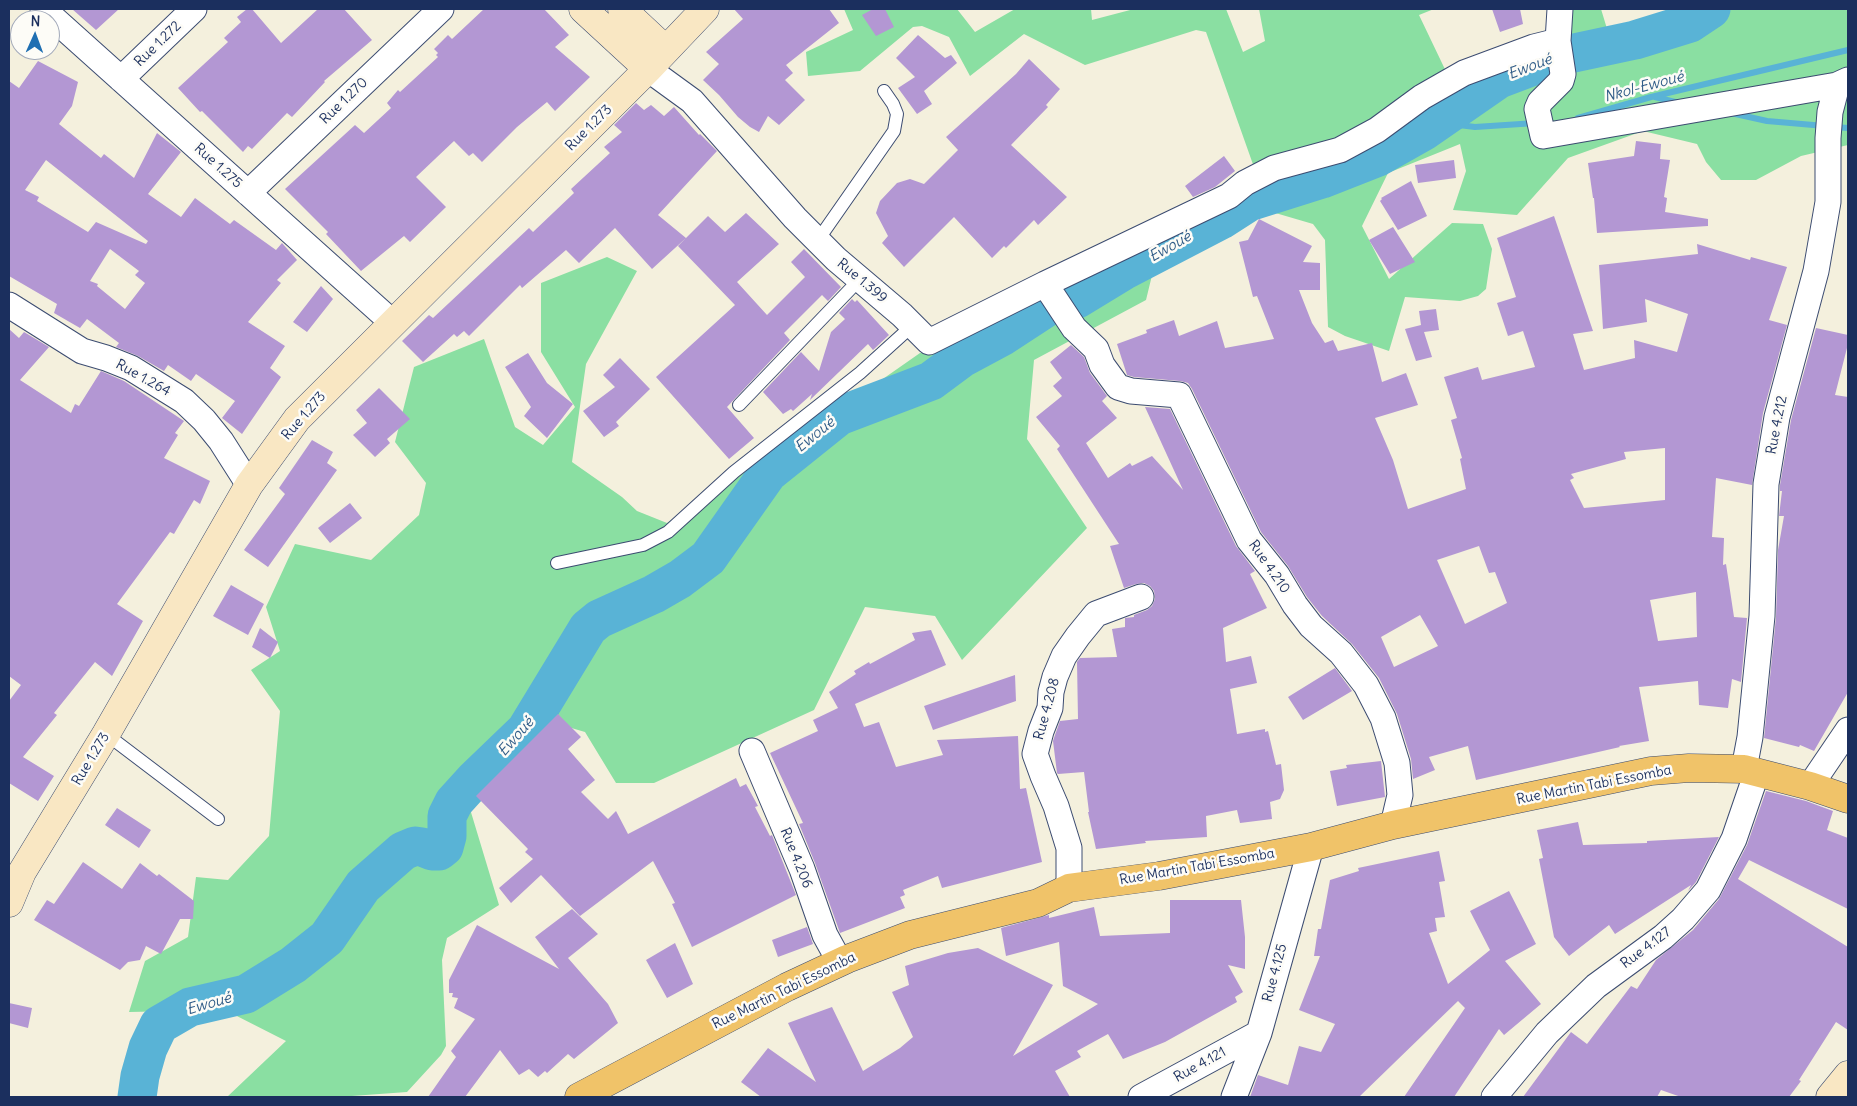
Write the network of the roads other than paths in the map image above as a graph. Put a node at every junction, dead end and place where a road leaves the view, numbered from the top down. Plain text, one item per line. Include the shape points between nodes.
1 (43, 9) edge
2 (194, 9) edge
3 (441, 9) edge
4 (583, 9) edge
5 (622, 9) edge
6 (704, 9) edge
7 (1560, 9) edge
8 (1558, 41) junction
9 (657, 60) junction
10 (121, 79) junction
11 (1842, 83) edge
12 (884, 91) dead end
13 (248, 193) junction
14 (818, 240) junction
15 (860, 279) junction
16 (1047, 288) junction
17 (9, 305) edge
18 (393, 323) junction
19 (913, 325) junction
20 (739, 405) dead end
21 (250, 485) junction
22 (557, 563) dead end
23 (1141, 597) dead end
24 (1848, 730) edge
25 (106, 734) junction
26 (752, 752) dead end
27 (1750, 770) junction
28 (1810, 786) junction
29 (1848, 799) edge
30 (218, 819) dead end
31 (1393, 825) junction
32 (1310, 847) junction
33 (1069, 888) junction
34 (9, 903) edge
35 (846, 959) junction
36 (1259, 1033) junction
37 (1848, 1075) edge
38 (579, 1097) edge
39 (1141, 1097) edge
40 (1234, 1097) edge
41 (1494, 1097) edge
42 (1830, 1097) edge

1 - 10 street, Rue 1.275
2 - 10 street, Rue 1.272
3 - 13 street, Rue 1.270
4 - 9 main road
5 - 9 main road
6 - 9 main road, Rue 1.273
7 - 8 street
8 - 11 street via 1563,74 1561,81 1537,109 1543,136
8 - 16 street via 1534,46 1464,73 1422,96 1377,130 1340,150 1274,168 1245,183 1229,196
9 - 14 street, Rue 1.399 via 794,218
9 - 18 main road, Rue 1.273
10 - 13 street, Rue 1.275
11 - 27 street, Rue 4.212 via 1830,112 1828,202 1816,271 1777,417 1766,484 1762,616 1750,737
12 - 14 lane via 897,114 894,131
13 - 18 street, Rue 1.275
14 - 15 street, Rue 1.399
15 - 19 street, Rue 1.399
15 - 20 lane
16 - 19 street, Rue 1.399 via 929,342
16 - 31 street, Rue 4.210 via 1074,328 1096,349 1102,365 1118,386 1131,391 1179,395 1249,540 1311,626 1341,654 1366,685 1383,718 1397,763 1400,795
17 - 21 street, Rue 1.264 via 82,351 131,368 184,401 220,440
18 - 21 main road, Rue 1.273 via 297,419
19 - 22 lane via 860,373 734,472 668,532 643,544
21 - 25 main road, Rue 1.273
23 - 33 street, Rue 4.208 via 1096,614 1064,656 1050,692 1050,708 1035,754 1069,848
24 - 28 street
25 - 30 lane
25 - 34 main road, Rue 1.273 via 22,872
26 - 35 street, Rue 4.206 via 802,869 825,935 836,955
27 - 28 main road, Rue Martin Tabi Essomba
27 - 31 main road, Rue Martin Tabi Essomba via 1690,768 1651,771
27 - 41 street, Rue 4.127 via 1734,839 1708,890 1684,919 1596,986 1547,1033
28 - 29 main road, Rue Martin Tabi Essomba
31 - 32 main road, Rue Martin Tabi Essomba
32 - 33 main road, Rue Martin Tabi Essomba via 1159,876
32 - 36 street, Rue 4.125
33 - 35 main road, Rue Martin Tabi Essomba via 1038,903 910,935
35 - 38 main road, Rue Martin Tabi Essomba via 787,986
36 - 39 street, Rue 4.121
36 - 40 street, Rue 4.125
37 - 42 main road

